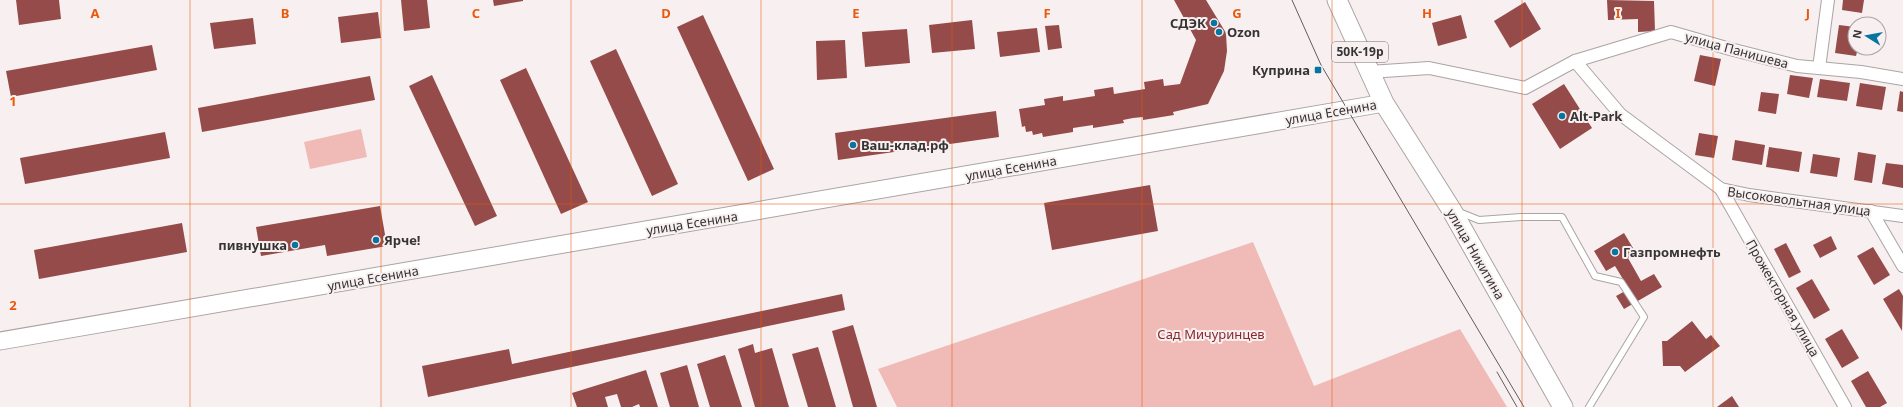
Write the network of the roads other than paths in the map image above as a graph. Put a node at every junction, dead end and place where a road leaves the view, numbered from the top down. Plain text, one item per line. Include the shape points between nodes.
1 (1337, 0) edge
2 (1828, 0) edge
3 (1575, 61) junction
4 (1819, 68) junction
5 (1368, 72) junction
6 (1903, 79) edge
7 (1384, 103) junction
8 (1721, 190) junction
9 (1450, 209) junction
10 (1871, 211) junction
11 (1903, 216) edge
12 (1903, 266) edge
13 (0, 342) edge
14 (1563, 407) edge
15 (1589, 407) edge
16 (1845, 407) edge

1 - 5 main road, 50К-19р
2 - 4 street
3 - 4 street, улица Панишева via 1671,32 1797,66
3 - 5 street via 1525,88 1429,68
3 - 8 street, Высоковольтная улица via 1620,114
4 - 6 street, улица Панишева
5 - 7 main road, 50К-19р
7 - 9 main road, улица Никитина
7 - 13 street, улица Есенина
8 - 10 street, Высоковольтная улица
8 - 16 street, Прожекторная улица
9 - 14 main road, улица Никитина
9 - 15 lane via 1478,220 1562,217 1595,276 1621,282 1644,317
10 - 11 street, Высоковольтная улица
10 - 12 street

